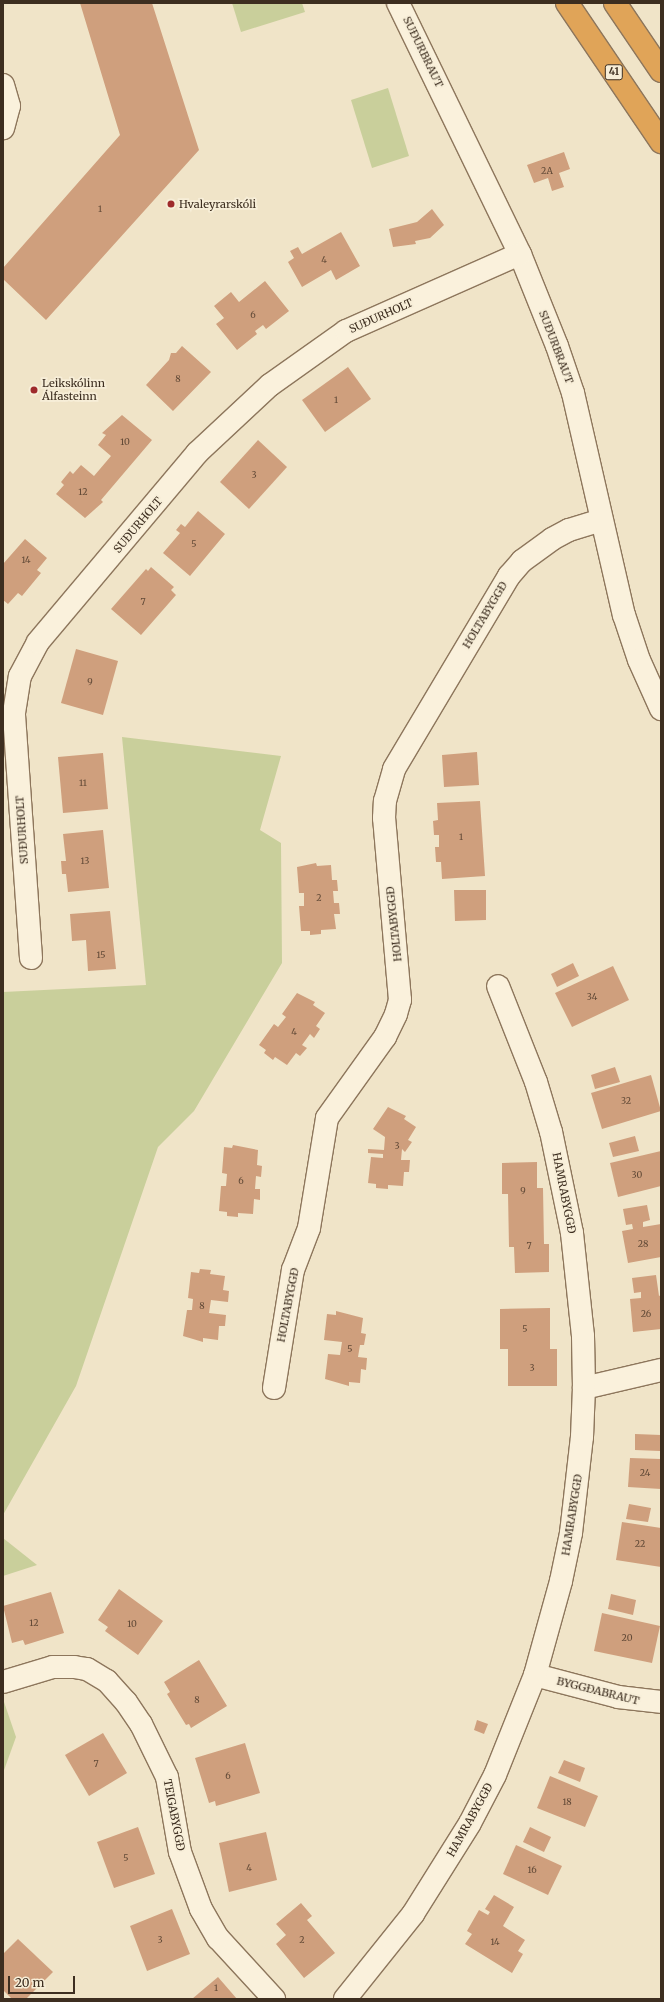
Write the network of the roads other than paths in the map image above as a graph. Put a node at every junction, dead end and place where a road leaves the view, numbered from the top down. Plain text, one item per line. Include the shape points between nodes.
1 (398, 3) edge
2 (567, 3) edge
3 (615, 3) edge
4 (661, 71) edge
5 (3, 85) edge
6 (3, 128) edge
7 (661, 142) edge
8 (520, 254) junction
9 (602, 520) junction
10 (661, 709) edge
11 (31, 958) dead end
12 (498, 986) dead end
13 (661, 1370) edge
14 (274, 1388) dead end
15 (584, 1388) junction
16 (535, 1675) junction
17 (3, 1682) edge
18 (661, 1702) edge
19 (274, 1999) edge
20 (345, 1999) edge

1 - 8 street, SUÐURBRAUT
2 - 7 highway, 41
3 - 4 highway
5 - 6 street via 9,106
8 - 9 street, SUÐURBRAUT via 573,393
8 - 11 street, SUÐURHOLT via 346,331 270,385 197,453 38,642 20,676 14,713
9 - 10 street, SUÐURBRAUT via 624,615 639,660
9 - 14 street, HOLTABYGGÐ via 569,530 552,539 531,553 509,576 394,769 385,801 384,818 400,1000 385,1037 327,1118 309,1228 293,1270
12 - 15 street, HAMRABYGGÐ via 536,1082 563,1182 579,1284
13 - 15 street
15 - 16 street, HAMRABYGGÐ via 581,1444 570,1533 560,1588
16 - 18 street, BYGGÐABRAUT via 618,1698
16 - 20 street, HAMRABYGGÐ via 495,1775 466,1829 413,1914
17 - 19 street, TEIGABYGGÐ via 52,1667 87,1669 107,1681 126,1702 141,1724 167,1777 180,1852 201,1909 218,1938

